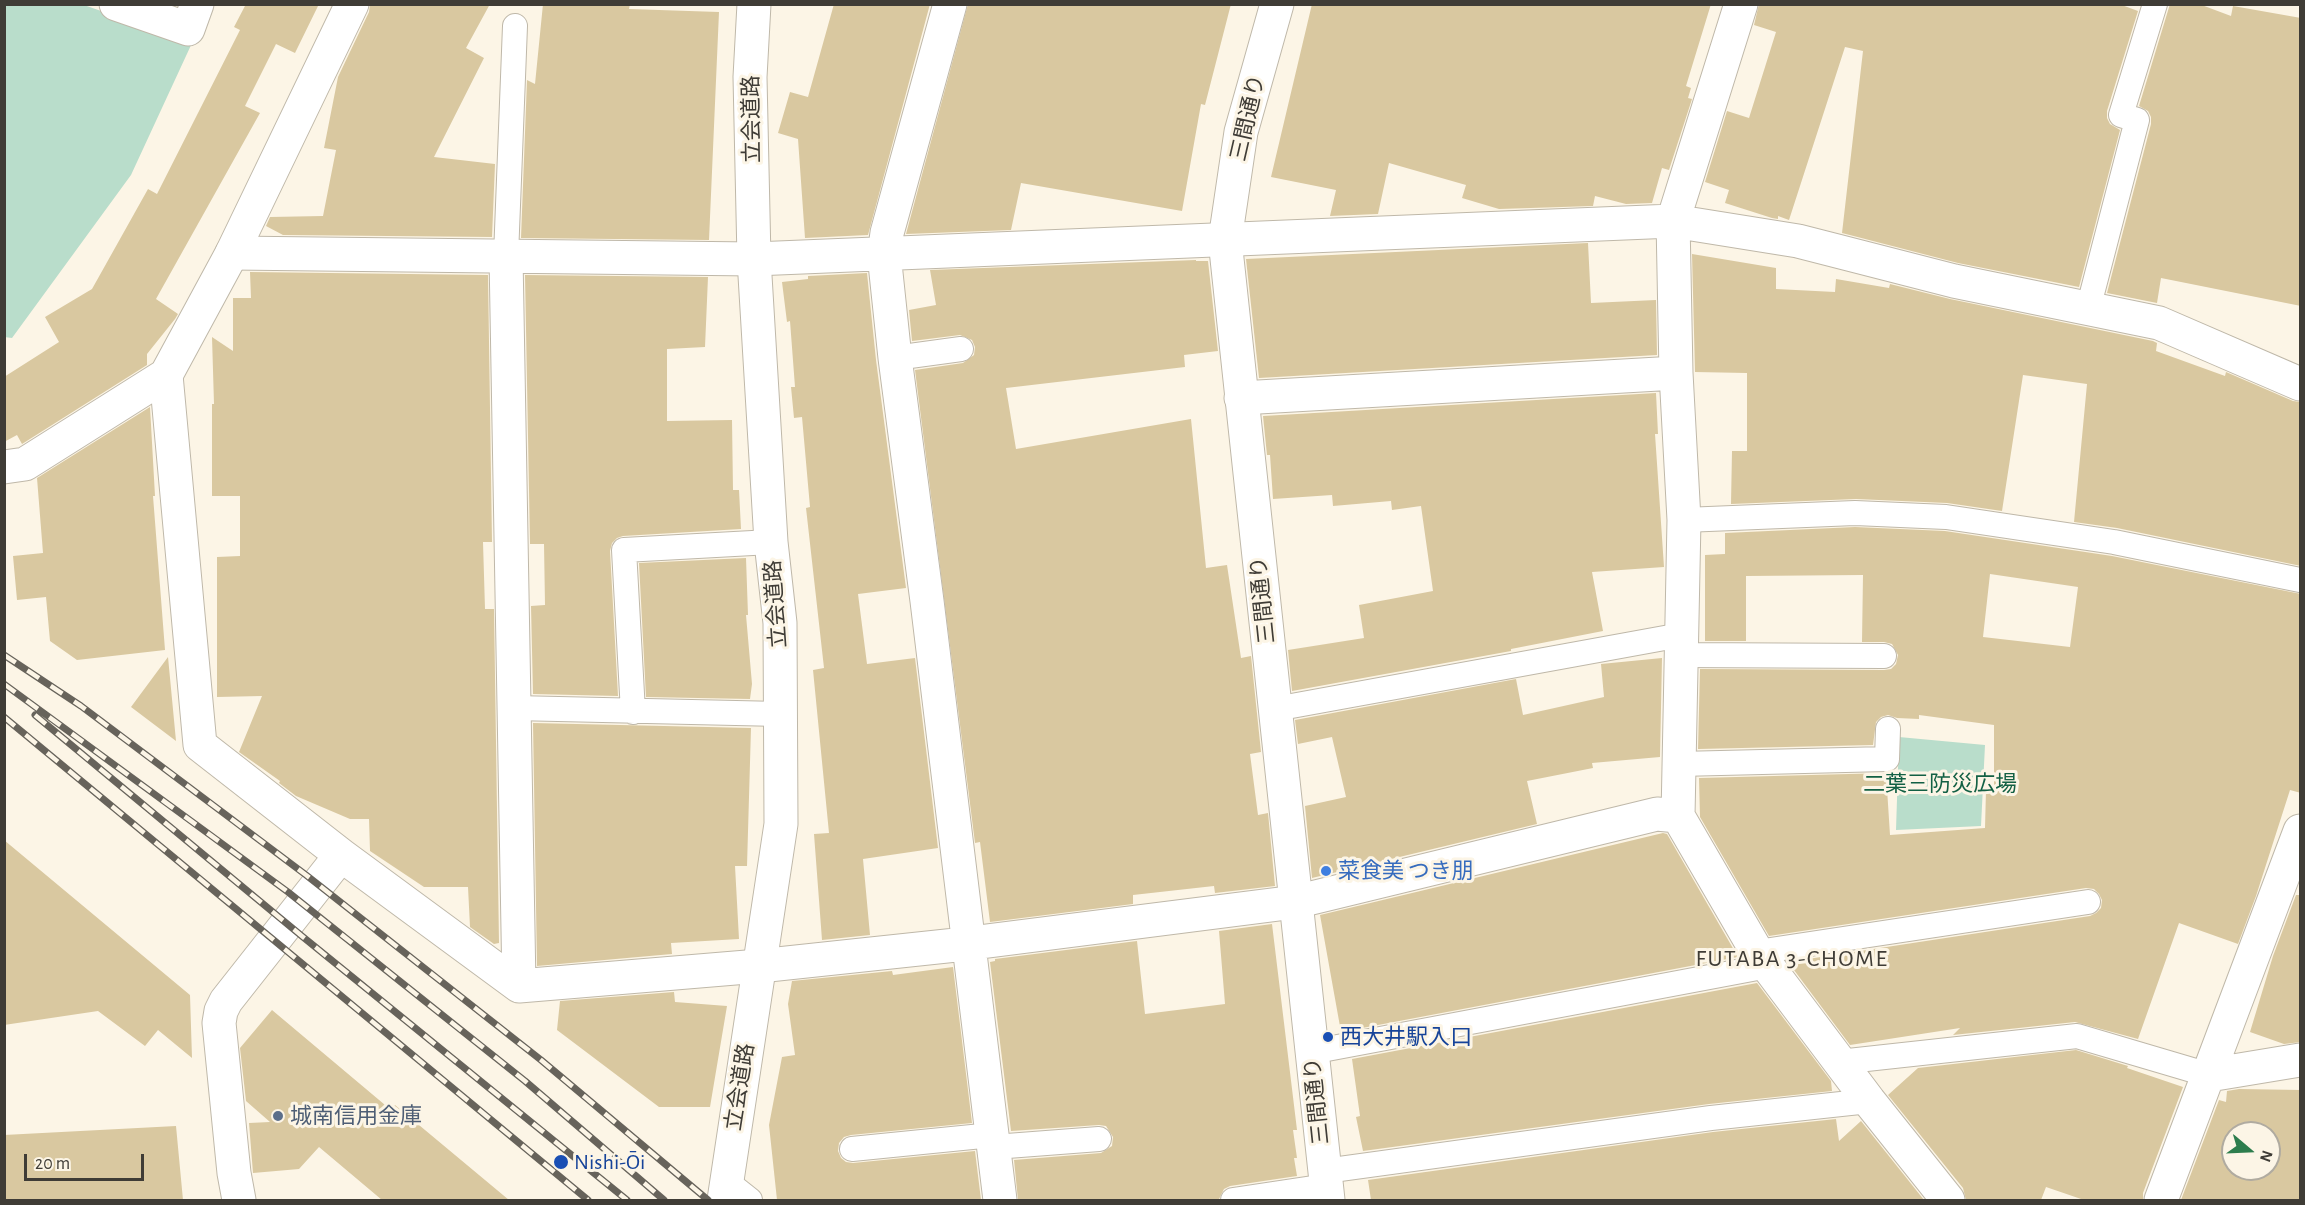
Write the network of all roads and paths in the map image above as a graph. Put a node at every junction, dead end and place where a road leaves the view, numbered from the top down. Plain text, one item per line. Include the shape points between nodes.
1 (116, 4) edge
2 (197, 4) edge
3 (352, 4) edge
4 (754, 4) edge
5 (950, 4) edge
6 (1277, 4) edge
7 (1742, 4) edge
8 (2154, 4) edge
9 (515, 27) dead end
10 (1673, 221) junction
11 (1225, 240) junction
12 (232, 253) junction
13 (884, 254) junction
14 (506, 256) junction
15 (754, 259) junction
16 (2088, 309) junction
17 (961, 349) dead end
18 (895, 358) junction
19 (1676, 373) junction
20 (166, 375) junction
21 (2301, 384) edge
22 (1241, 398) junction
23 (4, 467) edge
24 (1684, 519) junction
25 (771, 542) junction
26 (2301, 580) edge
27 (1681, 645) junction
28 (1884, 656) dead end
29 (514, 708) junction
30 (1275, 709) junction
31 (633, 712) junction
32 (780, 714) junction
33 (1888, 729) dead end
34 (1679, 764) junction
35 (1678, 816) junction
36 (2301, 831) edge
37 (341, 855) junction
38 (1295, 902) junction
39 (2088, 902) dead end
40 (969, 943) junction
41 (1763, 959) junction
42 (759, 966) junction
43 (519, 986) junction
44 (1311, 1052) junction
45 (2301, 1060) edge
46 (1839, 1062) junction
47 (2209, 1076) junction
48 (1869, 1101) junction
49 (1099, 1139) dead end
50 (993, 1141) junction
51 (852, 1149) dead end
52 (1326, 1186) edge
53 (733, 1194) edge
54 (239, 1200) edge
55 (1000, 1200) edge
56 (1233, 1200) edge
57 (1948, 1200) edge
58 (2162, 1200) edge

1 - 2 street via 188,29
3 - 12 street
4 - 15 street, 立会道路 via 750,77
5 - 13 street
6 - 11 street, 三間通り via 1241,132
7 - 10 street
8 - 16 lane via 2121,115 2137,120
9 - 14 lane
10 - 11 street
10 - 16 street via 1798,241 1954,281
10 - 19 street
11 - 13 street
11 - 22 street, 三間通り
12 - 14 street
12 - 20 street
13 - 15 street
13 - 18 street
14 - 15 street
14 - 29 street
15 - 25 street, 立会道路
16 - 21 street via 2159,323
17 - 18 lane
18 - 40 street
19 - 22 street
19 - 24 street
20 - 23 street via 25,464
20 - 37 street via 200,745
22 - 30 street, 三間通り
24 - 26 lane via 1855,513 1946,518 2114,542
24 - 27 street
25 - 31 lane via 624,550
25 - 32 street, 立会道路 via 780,623
27 - 28 lane
27 - 30 lane
27 - 34 street
29 - 31 lane
29 - 43 street
30 - 38 street, 三間通り
31 - 32 lane
32 - 42 street, 立会道路 via 781,824
33 - 34 lane via 1887,759
34 - 35 street
35 - 38 street via 1657,814
35 - 41 street
36 - 47 street
37 - 43 street
37 - 54 street via 221,1011 219,1023
38 - 40 street
38 - 44 street, 三間通り
39 - 41 lane
40 - 42 street
40 - 50 street
41 - 44 lane
41 - 46 street
42 - 43 street
42 - 53 street, 立会道路
44 - 52 street, 三間通り
45 - 47 street
46 - 47 lane via 2077,1036
46 - 48 street
47 - 58 street
48 - 52 lane via 1711,1118
48 - 57 street
49 - 50 lane
50 - 51 lane
50 - 55 street
52 - 56 lane

